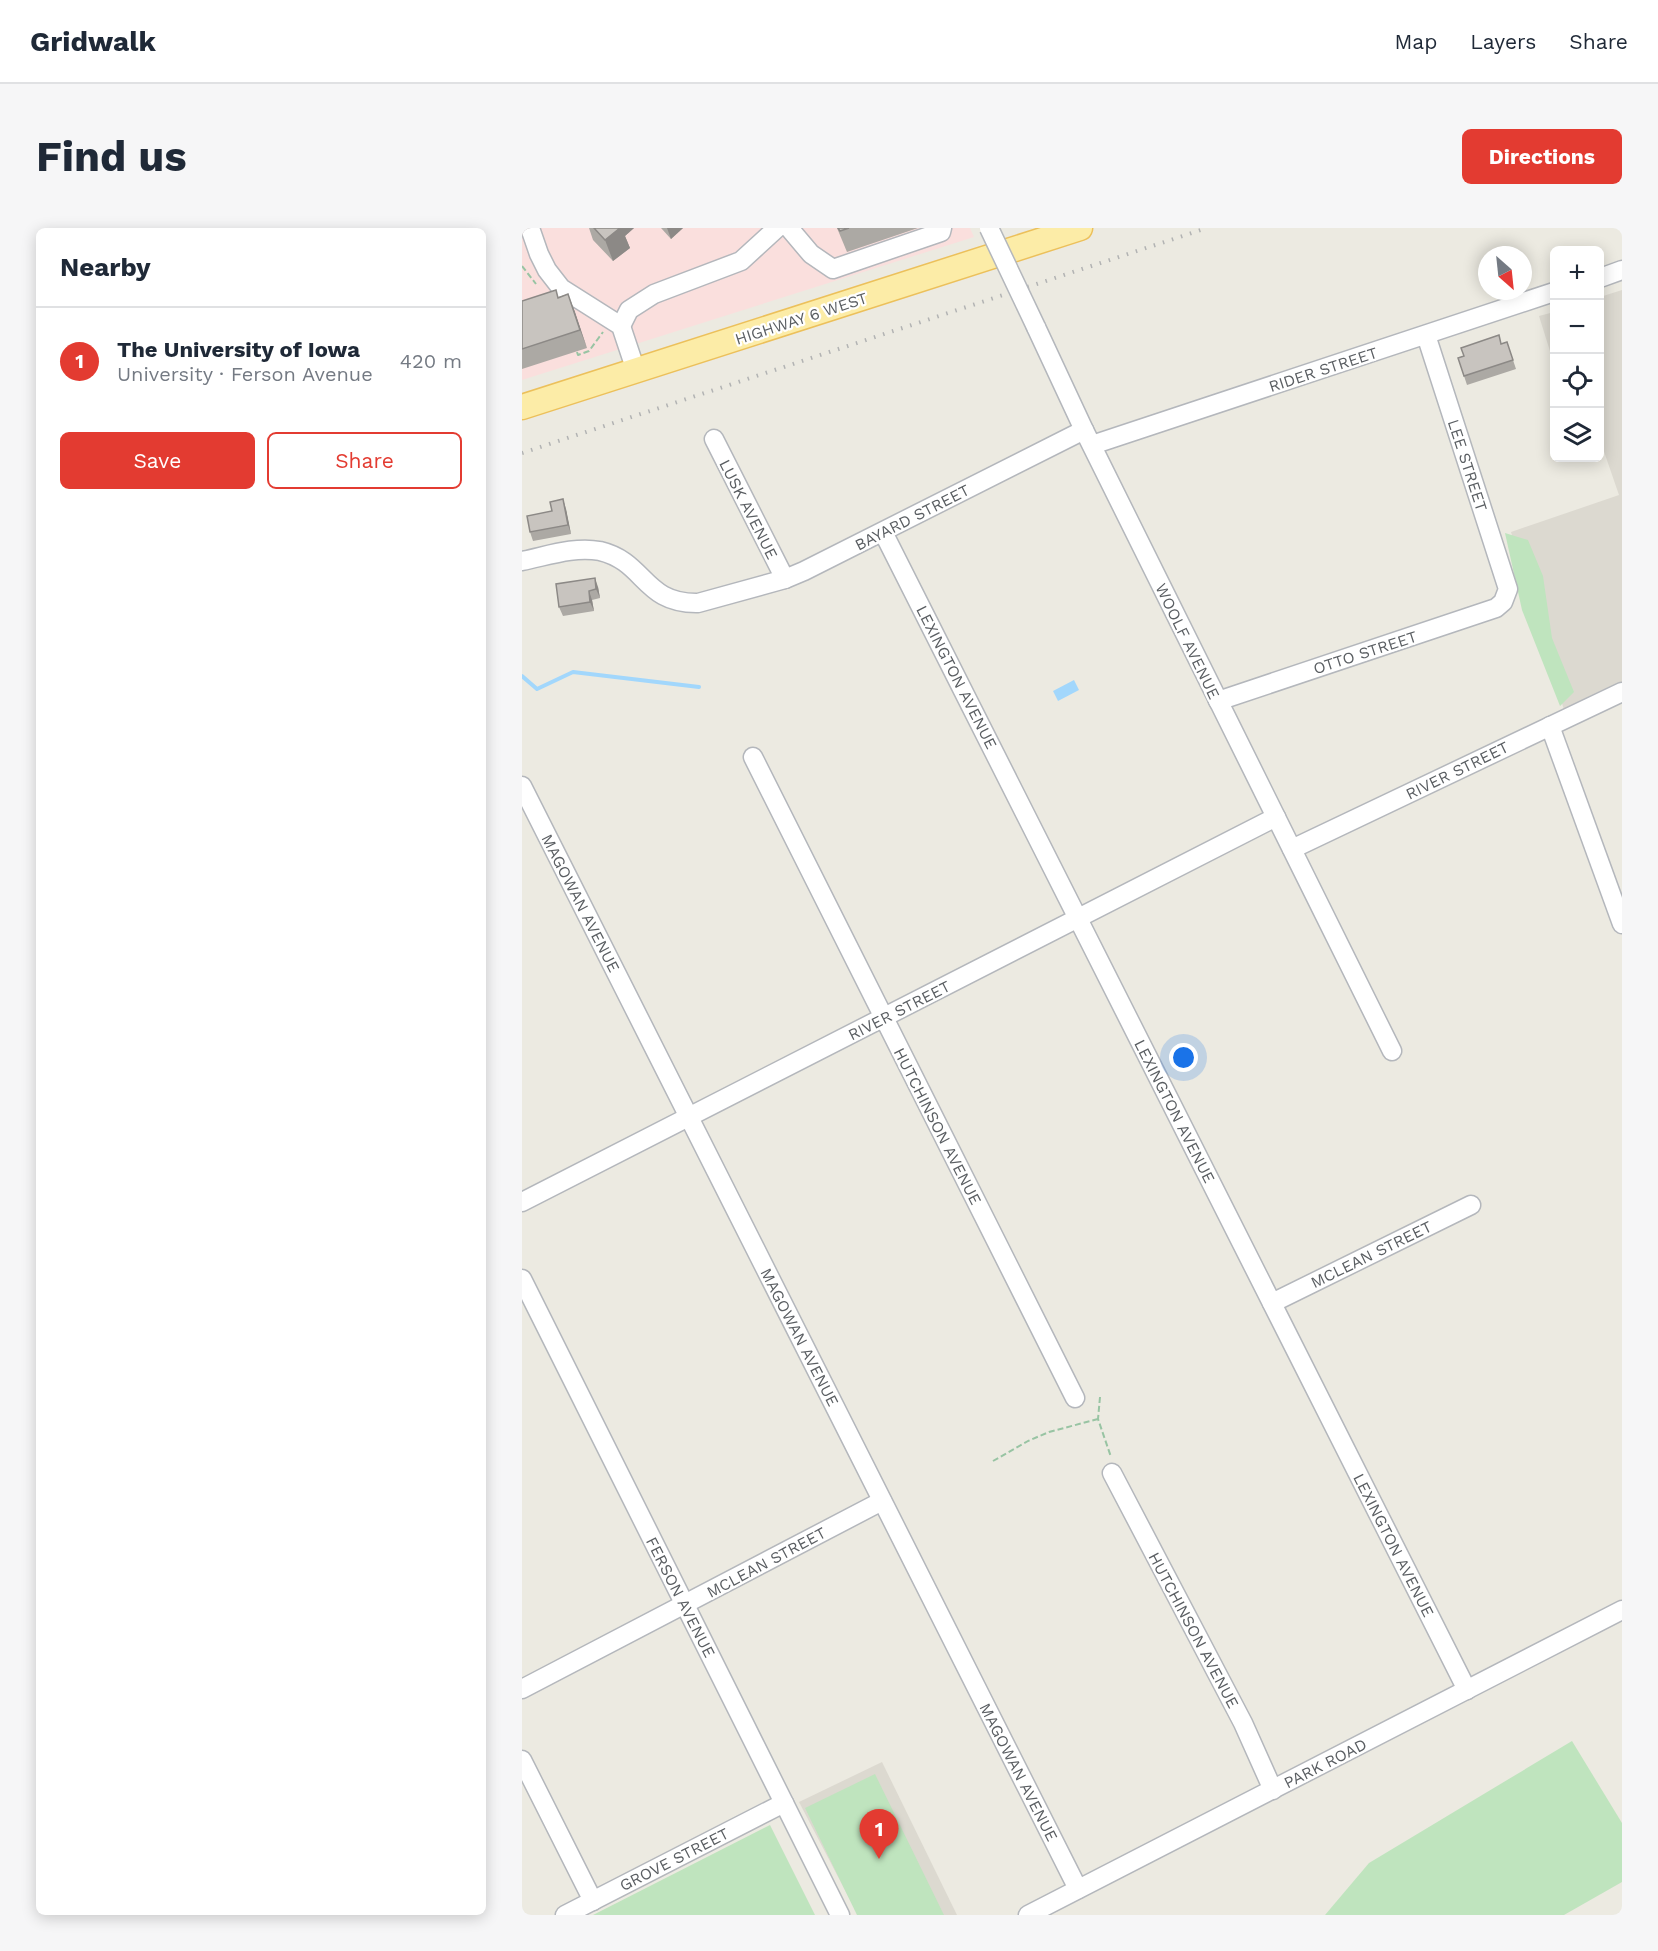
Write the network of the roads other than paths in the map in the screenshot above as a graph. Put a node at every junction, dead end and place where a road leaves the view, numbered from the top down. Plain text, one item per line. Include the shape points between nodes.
1 (530, 228) edge
2 (777, 228) edge
3 (789, 228) edge
4 (942, 228) edge
5 (989, 228) edge
6 (1080, 228) edge
7 (1622, 270) edge
8 (1604, 276) edge
9 (1550, 293) edge
10 (613, 327) junction
11 (1426, 335) junction
12 (636, 371) junction
13 (522, 407) edge
14 (1088, 438) junction
15 (714, 439) dead end
16 (884, 532) junction
17 (522, 561) edge
18 (785, 579) junction
19 (1507, 596) joint
20 (1622, 692) edge
21 (1218, 701) junction
22 (1550, 726) junction
23 (753, 757) dead end
24 (522, 786) edge
25 (1276, 817) junction
26 (1292, 849) junction
27 (1078, 918) junction
28 (1622, 924) edge
29 (884, 1018) junction
30 (1392, 1051) dead end
31 (689, 1118) junction
32 (522, 1202) edge
33 (1471, 1204) dead end
34 (522, 1280) edge
35 (1272, 1303) junction
36 (1075, 1398) dead end
37 (1112, 1466) road end
38 (882, 1501) junction
39 (684, 1605) junction
40 (1622, 1610) edge
41 (522, 1689) edge
42 (1467, 1690) junction
43 (522, 1760) edge
44 (1272, 1790) junction
45 (784, 1803) junction
46 (1078, 1889) junction
47 (593, 1901) junction
48 (565, 1915) edge
49 (840, 1915) edge
50 (1028, 1915) edge

1 - 10 street via 543,262 561,288
2 - 10 street via 741,261 657,292 629,310
3 - 4 street via 811,254 833,269 941,232
5 - 14 street, WOOLF AVENUE, bridge
6 - 12 main road, HIGHWAY 6 WEST
7 - 8 street
9 - 11 street, RIDER STREET
10 - 12 street
11 - 14 street, RIDER STREET
11 - 19 street, LEE STREET via 1508,589
12 - 13 main road, HIGHWAY 6 WEST
14 - 16 street, BAYARD STREET
14 - 21 street, WOOLF AVENUE
15 - 18 street, LUSK AVENUE
16 - 18 street, BAYARD STREET
16 - 27 street, LEXINGTON AVENUE
17 - 18 street, BAYARD STREET via 576,550 599,551 631,565 659,595 685,603 698,603
19 - 21 street, OTTO STREET via 1497,608
20 - 22 street, RIVER STREET
21 - 25 street, WOOLF AVENUE
22 - 26 street, RIVER STREET
22 - 28 street
23 - 29 street, HUTCHINSON AVENUE
24 - 31 street, MAGOWAN AVENUE
25 - 26 street, WOOLF AVENUE
25 - 27 street, RIVER STREET
26 - 30 street, WOOLF AVENUE
27 - 29 street, RIVER STREET
27 - 35 street, LEXINGTON AVENUE
29 - 31 street, RIVER STREET
29 - 36 street, HUTCHINSON AVENUE
31 - 32 street, RIVER STREET
31 - 38 street, MAGOWAN AVENUE
33 - 35 street, MCLEAN STREET
34 - 39 street, FERSON AVENUE
35 - 42 street, LEXINGTON AVENUE
37 - 44 street, HUTCHINSON AVENUE via 1243,1723
38 - 39 street, MCLEAN STREET
38 - 46 street, MAGOWAN AVENUE
39 - 41 street, MCLEAN STREET
39 - 45 street, FERSON AVENUE
40 - 42 street, PARK ROAD
42 - 44 street, PARK ROAD
43 - 47 street
44 - 46 street, PARK ROAD
45 - 47 street, GROVE STREET
45 - 49 street, FERSON AVENUE
46 - 50 street, PARK ROAD
47 - 48 street, GROVE STREET

